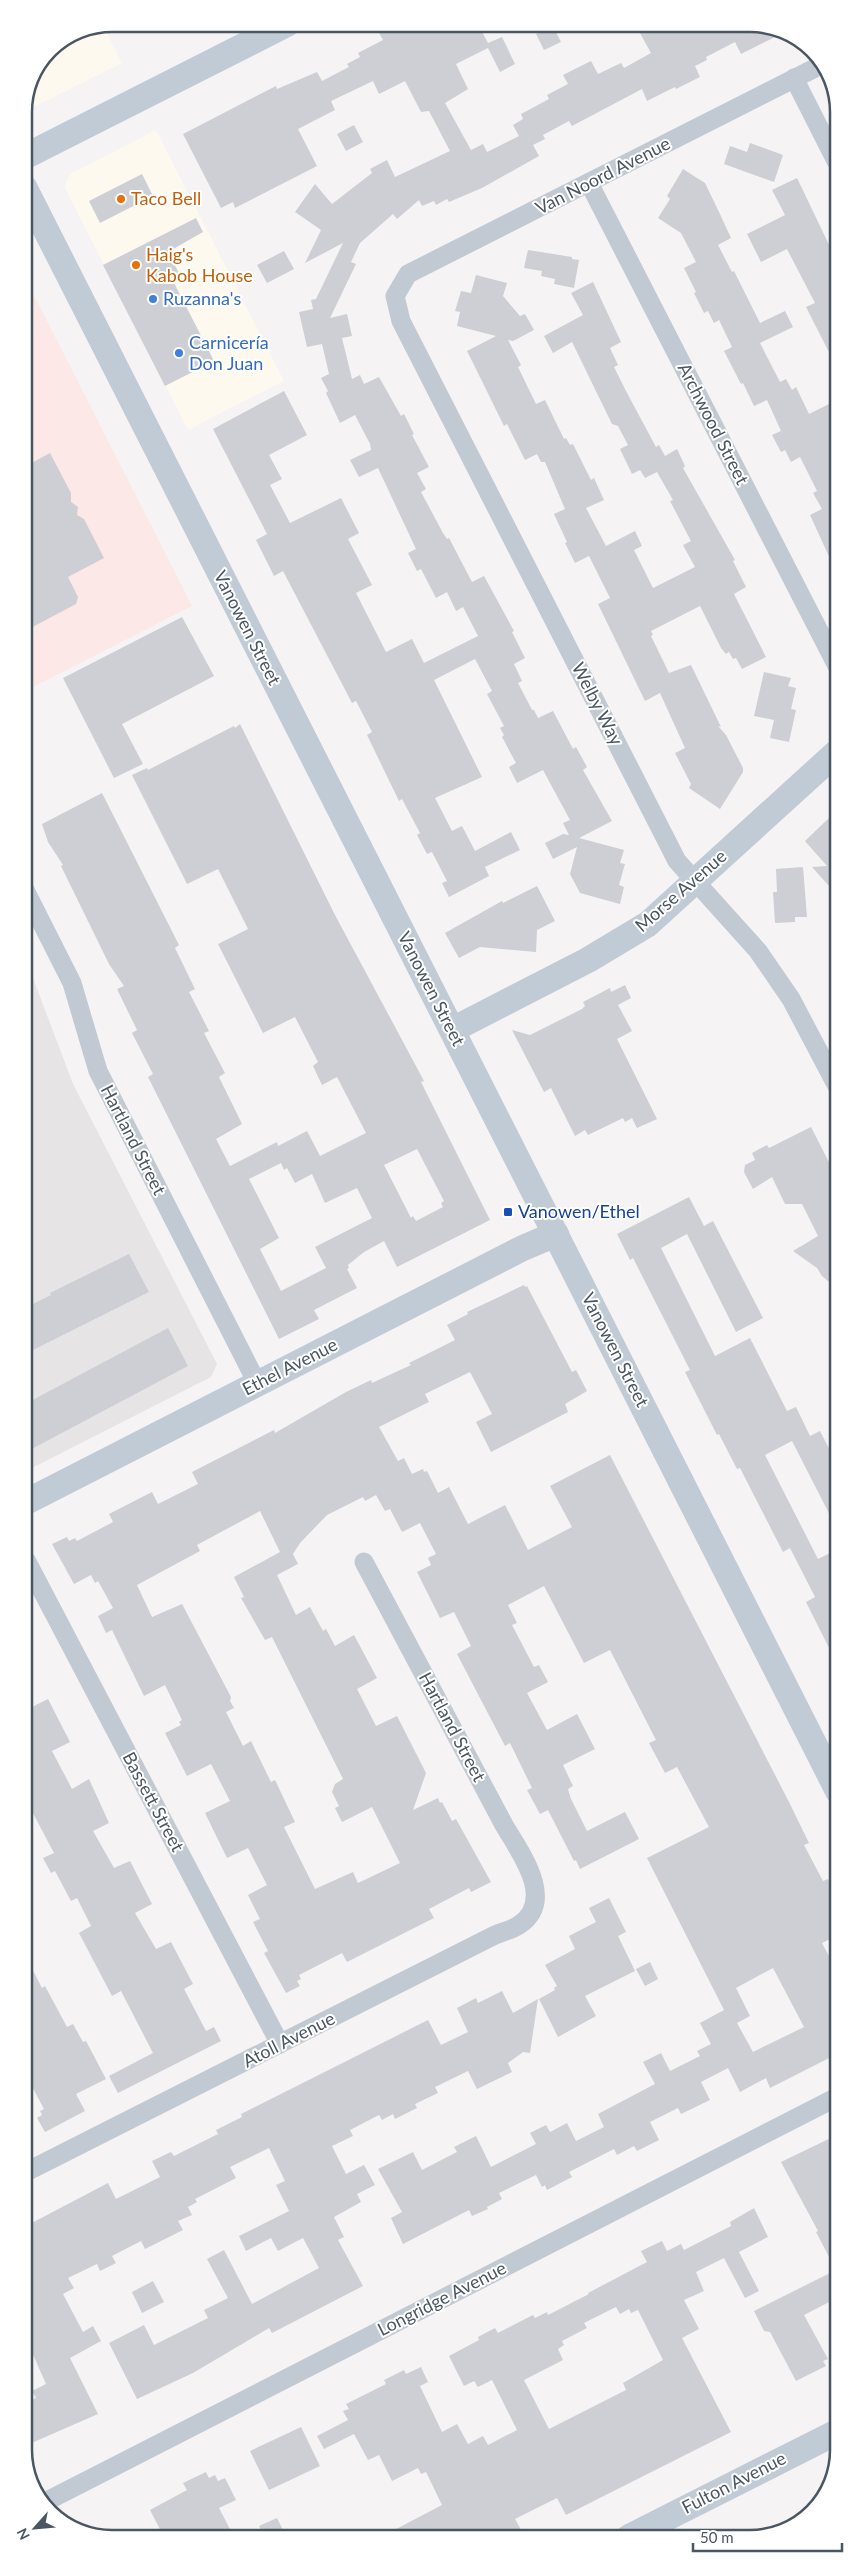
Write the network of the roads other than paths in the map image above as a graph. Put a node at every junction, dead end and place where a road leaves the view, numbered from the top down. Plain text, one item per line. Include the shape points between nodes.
1 (271, 32) edge
2 (816, 67) edge
3 (794, 78) junction
4 (830, 149) edge
5 (32, 153) edge
6 (589, 183) junction
7 (32, 203) edge
8 (396, 296) joint
9 (830, 652) edge
10 (830, 758) edge
11 (695, 882) junction
12 (32, 904) edge
13 (452, 1030) junction
14 (830, 1071) edge
15 (556, 1234) junction
16 (257, 1383) junction
17 (32, 1499) edge
18 (364, 1562) dead end
19 (32, 1571) edge
20 (830, 1775) edge
21 (535, 1893) joint
22 (280, 2044) junction
23 (830, 2101) edge
24 (32, 2169) edge
25 (830, 2436) edge
26 (50, 2500) edge
27 (643, 2530) edge

1 - 5 main road
2 - 3 street, Van Noord Avenue
3 - 4 street
3 - 6 street, Van Noord Avenue
6 - 8 street, Van Noord Avenue via 408,274
6 - 9 street, Archwood Street
7 - 13 main road, Vanowen Street
8 - 11 street, Welby Way via 401,321 677,861
10 - 11 main road, Morse Avenue
11 - 13 main road, Morse Avenue via 648,924 597,955
11 - 14 street, Welby Way via 764,959 791,998
12 - 16 street, Hartland Street via 72,984 98,1071
13 - 15 main road, Vanowen Street
15 - 16 main road, Ethel Avenue
15 - 20 main road, Vanowen Street
16 - 17 main road, Ethel Avenue
18 - 21 street, Hartland Street via 527,1863
19 - 22 street, Bassett Street
21 - 22 street, Atoll Avenue via 531,1911 519,1925
22 - 24 street, Atoll Avenue
23 - 26 street, Longridge Avenue
25 - 27 main road, Fulton Avenue

